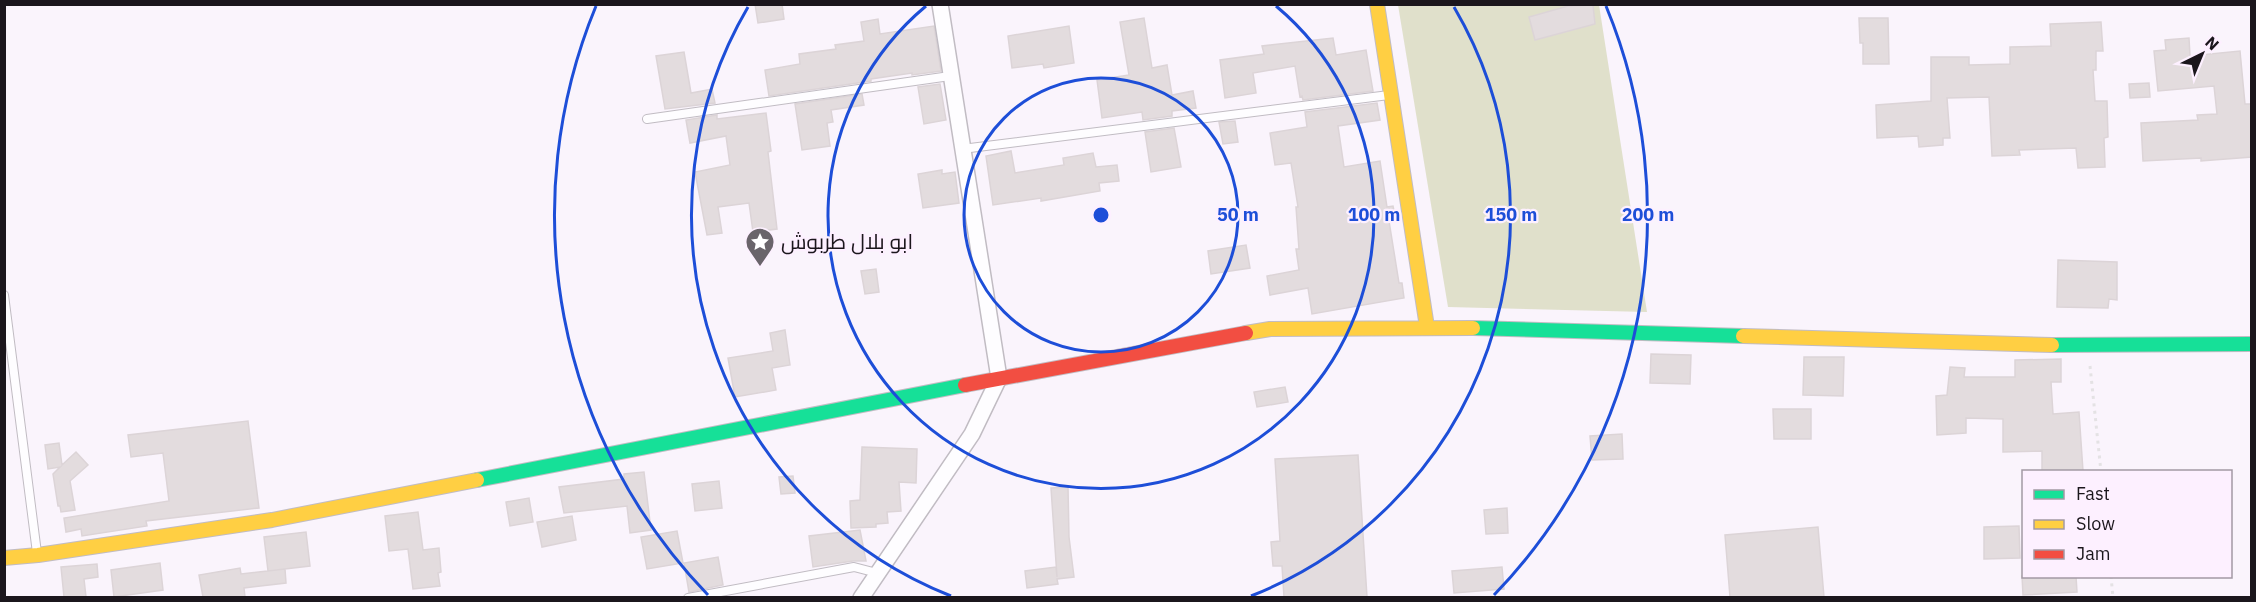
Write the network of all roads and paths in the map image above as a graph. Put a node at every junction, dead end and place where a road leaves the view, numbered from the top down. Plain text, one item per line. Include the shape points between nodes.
1 (940, 4) edge
2 (1377, 4) edge
3 (950, 76) junction
4 (1390, 95) junction
5 (647, 119) dead end
6 (962, 149) junction
7 (4, 295) edge
8 (1426, 327) junction
9 (2252, 344) edge
10 (2088, 346) junction
11 (999, 378) junction
12 (2101, 470) edge
13 (38, 555) junction
14 (4, 558) edge
15 (877, 573) junction
16 (2111, 578) edge
17 (688, 597) edge
18 (861, 597) edge
19 (2114, 597) edge

1 - 3 street
2 - 4 street
3 - 5 lane
3 - 6 street
4 - 6 lane
4 - 8 street
6 - 11 street
7 - 13 lane
8 - 10 street
8 - 11 street via 1270,329
9 - 10 street
10 - 12 path
11 - 13 street via 272,520
11 - 15 street via 972,434
13 - 14 street
15 - 17 lane via 854,567
15 - 18 street
16 - 19 path

